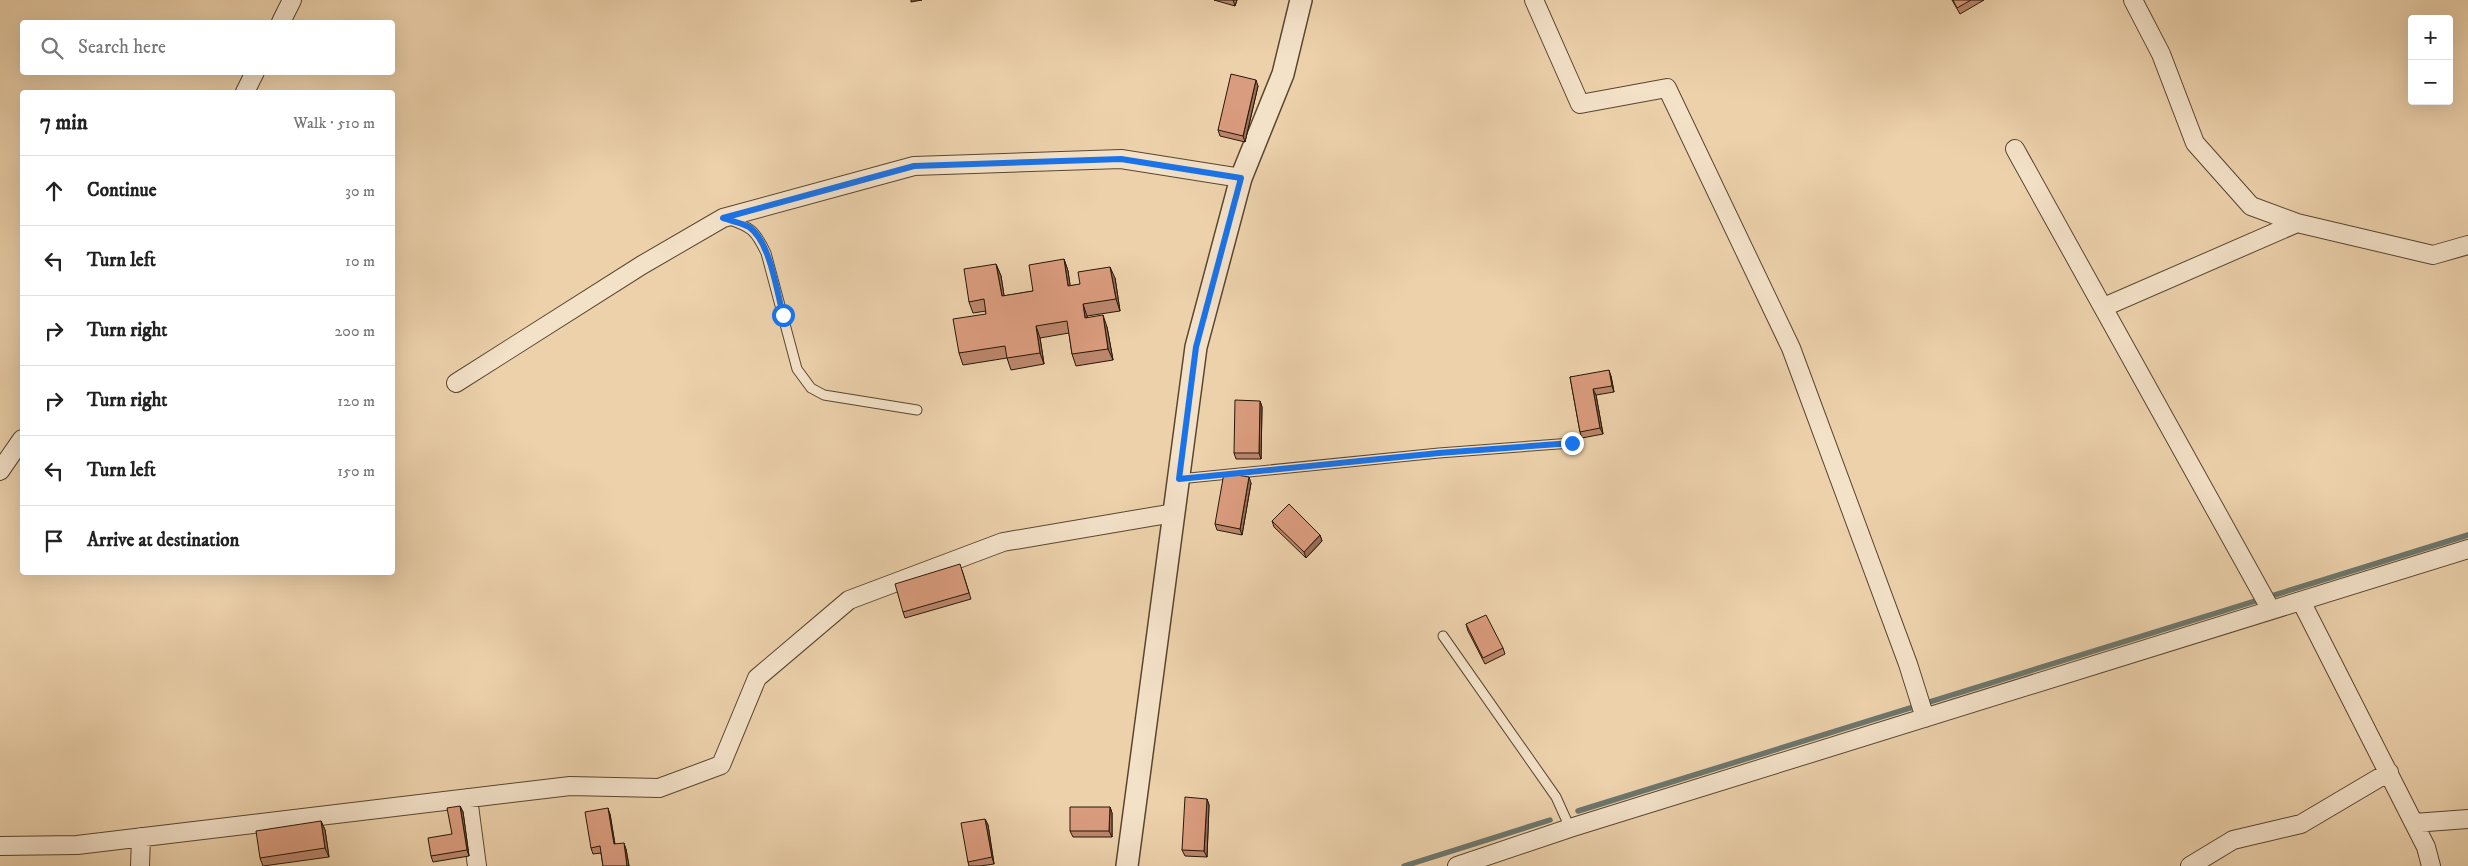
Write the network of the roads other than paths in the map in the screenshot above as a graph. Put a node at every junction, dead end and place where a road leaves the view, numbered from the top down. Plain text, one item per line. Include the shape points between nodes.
1 (292, 0) edge
2 (1301, 0) edge
3 (1534, 0) edge
4 (2133, 0) edge
5 (281, 20) edge
6 (254, 75) edge
7 (247, 90) edge
8 (2015, 149) dead end
9 (1241, 178) junction
10 (723, 218) junction
11 (2297, 223) junction
12 (2468, 245) edge
13 (2104, 307) junction
14 (456, 383) dead end
15 (916, 410) dead end
16 (20, 442) edge
17 (1572, 443) dead end
18 (0, 471) edge
19 (1179, 479) junction
20 (1174, 513) junction
21 (2468, 549) edge
22 (2301, 601) junction
23 (2269, 608) junction
24 (1443, 636) dead end
25 (1922, 709) junction
26 (2389, 772) junction
27 (468, 798) junction
28 (2468, 820) edge
29 (2414, 823) junction
30 (1570, 828) junction
31 (141, 837) junction
32 (0, 846) edge
33 (140, 866) edge
34 (477, 866) edge
35 (1127, 866) edge
36 (1457, 866) edge
37 (2190, 866) edge
38 (2431, 866) edge

1 - 5 street
2 - 9 street via 1282,74
3 - 25 street via 1580,104 1667,88 1791,348
4 - 11 street via 2161,54 2196,143 2251,206
6 - 7 street
8 - 13 street
9 - 10 street via 1121,159 914,166
9 - 19 street via 1196,347
10 - 14 street
10 - 15 lane via 749,227 758,235 766,253 797,368 811,388 824,395
11 - 12 street via 2433,255
11 - 13 street
13 - 23 street
16 - 18 street
17 - 19 lane
19 - 20 street
20 - 27 street via 1003,542 850,600 757,678 721,765 659,788 570,786
20 - 35 street
21 - 22 street
22 - 23 street
22 - 26 street
23 - 25 street
24 - 30 lane via 1556,797
25 - 30 street
26 - 29 street
26 - 37 street via 2301,824 2233,840
27 - 31 street
27 - 34 street
28 - 29 street
29 - 38 street
30 - 36 street
31 - 32 street via 77,845
31 - 33 street

